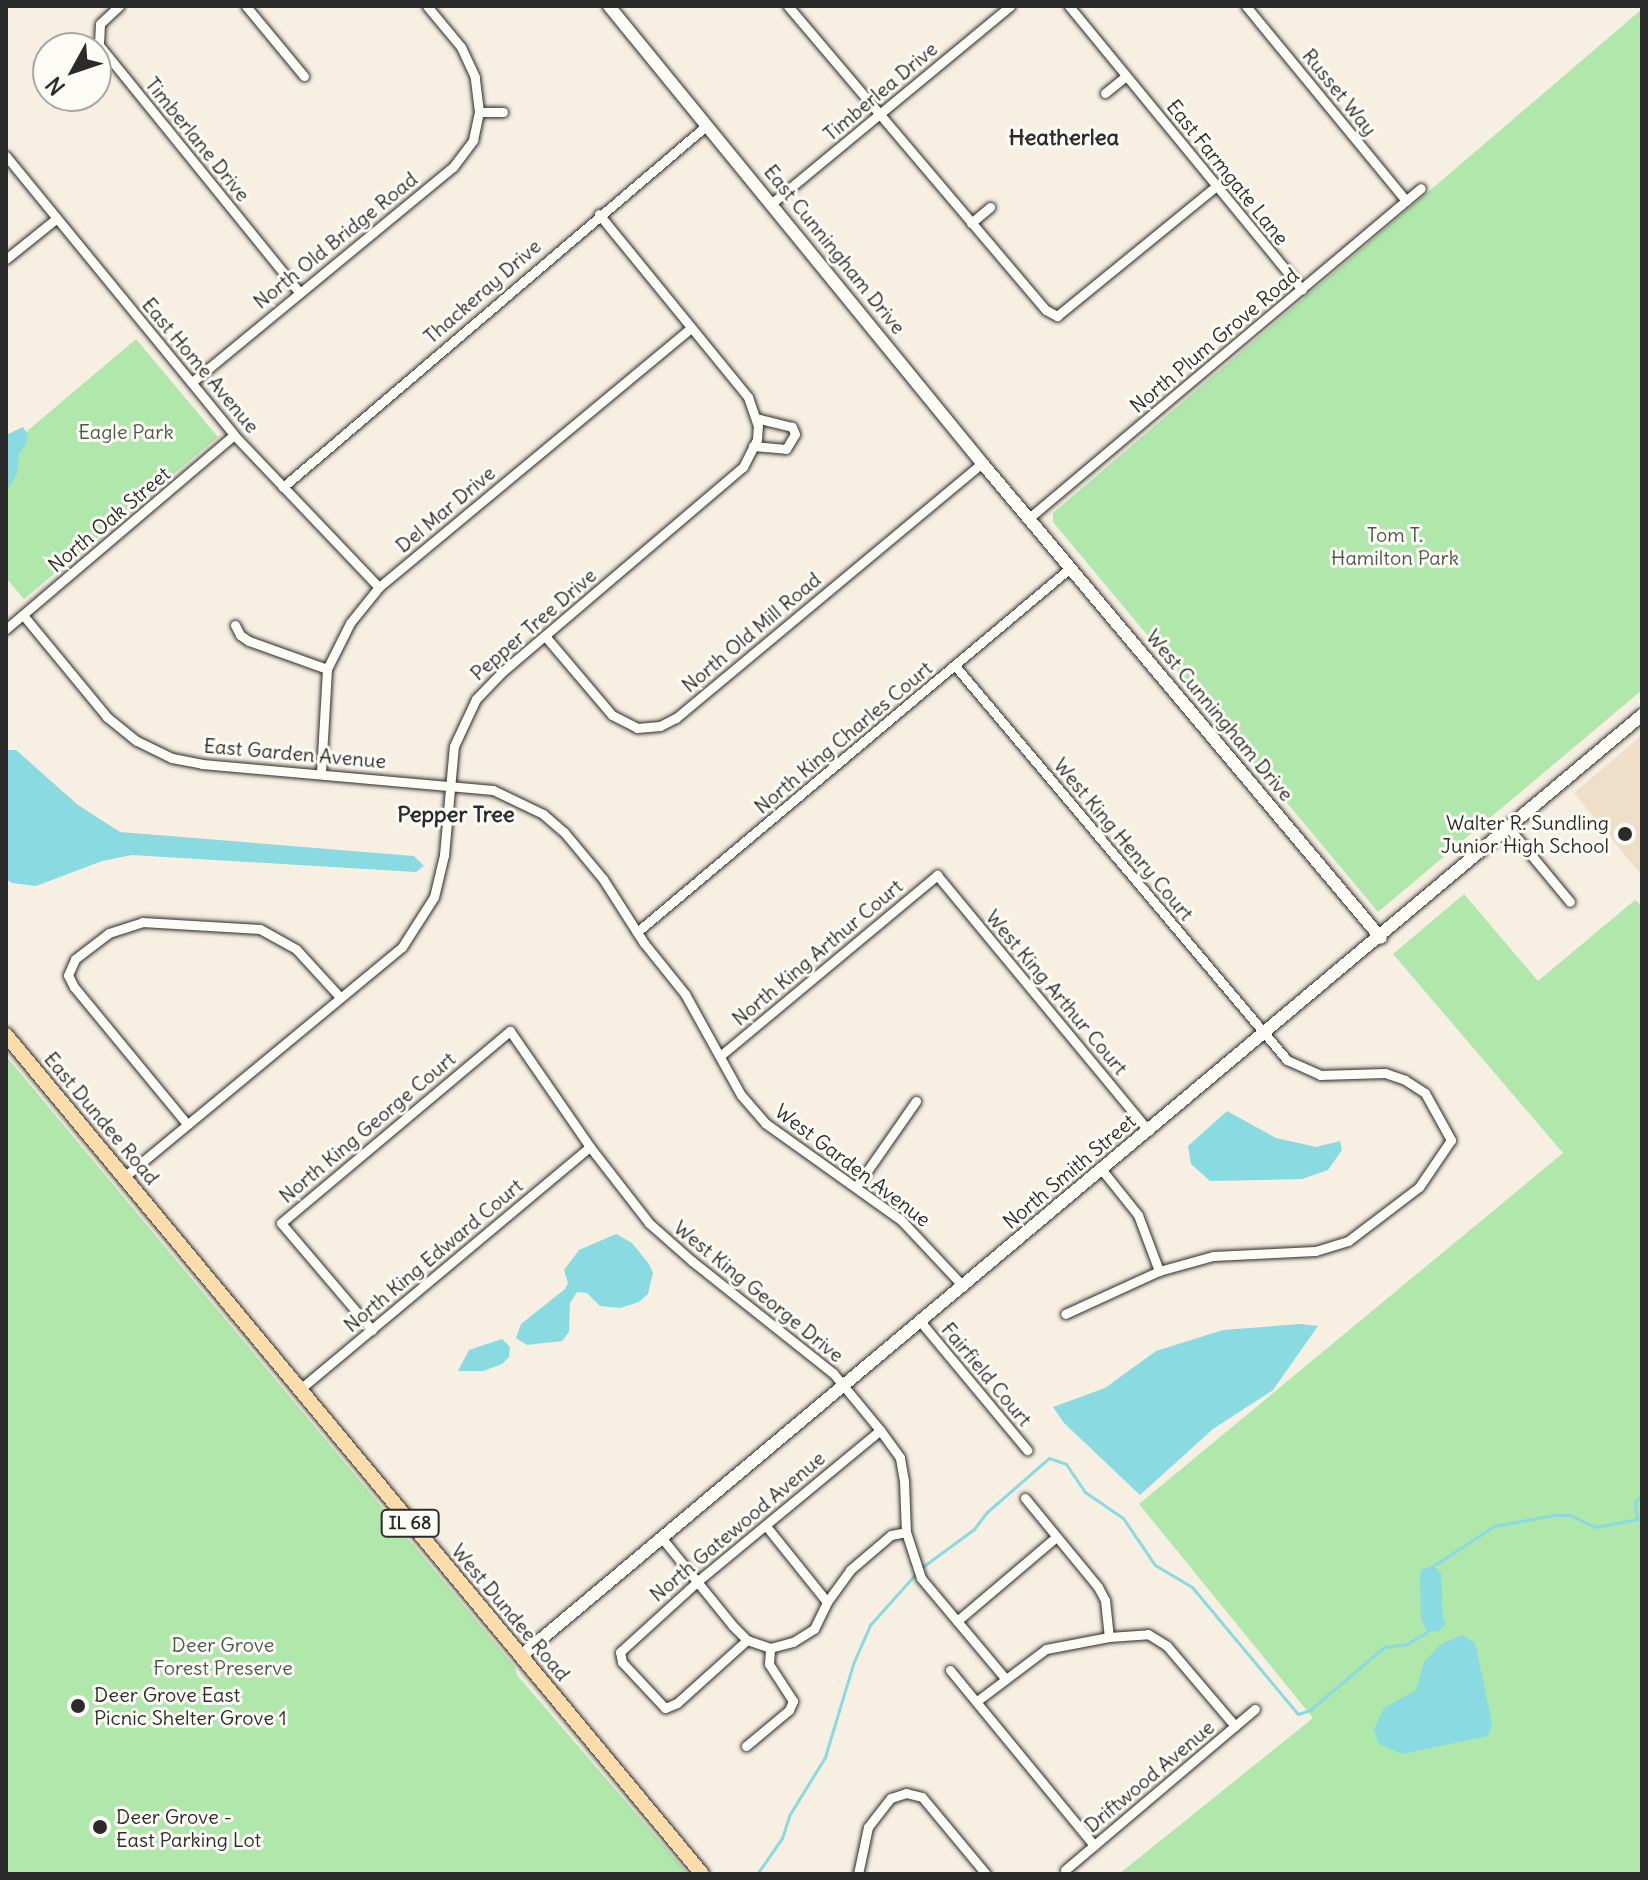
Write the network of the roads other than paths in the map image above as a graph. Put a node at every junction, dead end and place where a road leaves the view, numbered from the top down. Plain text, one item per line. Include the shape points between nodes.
1 (119, 6) edge
2 (246, 6) edge
3 (427, 6) edge
4 (609, 6) edge
5 (1010, 6) edge
6 (1069, 6) edge
7 (1246, 6) edge
8 (792, 7) edge
9 (304, 76) dead end
10 (1126, 76) junction
11 (1105, 93) dead end
12 (479, 112) junction
13 (503, 112) dead end
14 (879, 115) junction
15 (707, 125) junction
16 (6, 156) edge
17 (1215, 187) junction
18 (1421, 188) dead end
19 (1406, 201) junction
20 (772, 203) junction
21 (990, 207) dead end
22 (599, 214) junction
23 (57, 218) junction
24 (971, 223) junction
25 (6, 259) edge
26 (1302, 290) junction
27 (299, 292) junction
28 (690, 329) junction
29 (192, 382) junction
30 (757, 418) junction
31 (234, 435) junction
32 (753, 446) junction
33 (982, 463) junction
34 (283, 487) junction
35 (1029, 518) junction
36 (1070, 568) junction
37 (379, 587) junction
38 (23, 615) junction
39 (235, 625) dead end
40 (6, 629) edge
41 (545, 636) junction
42 (956, 667) junction
43 (327, 669) junction
44 (1642, 715) edge
45 (321, 773) junction
46 (450, 784) junction
47 (1508, 827) junction
48 (595, 868) joint
49 (937, 875) joint
50 (1570, 902) dead end
51 (637, 932) junction
52 (1381, 938) junction
53 (339, 996) junction
54 (510, 1031) joint
55 (6, 1035) edge
56 (1264, 1035) junction
57 (720, 1056) junction
58 (916, 1101) dead end
59 (187, 1124) junction
60 (1149, 1131) junction
61 (590, 1147) junction
62 (1102, 1170) junction
63 (124, 1177) junction
64 (856, 1187) junction
65 (166, 1228) joint
66 (1159, 1271) junction
67 (963, 1286) junction
68 (1065, 1314) dead end
69 (920, 1321) junction
70 (372, 1330) junction
71 (842, 1386) junction
72 (299, 1390) junction
73 (880, 1430) junction
74 (1027, 1450) dead end
75 (1025, 1498) dead end
76 (766, 1526) junction
77 (906, 1532) junction
78 (661, 1537) junction
79 (1055, 1538) junction
80 (699, 1580) junction
81 (827, 1602) junction
82 (957, 1621) junction
83 (1109, 1637) junction
84 (747, 1640) junction
85 (770, 1648) junction
86 (521, 1656) junction
87 (950, 1670) dead end
88 (1005, 1678) junction
89 (977, 1701) junction
90 (1255, 1709) dead end
91 (1235, 1726) junction
92 (746, 1746) dead end
93 (1094, 1845) junction
94 (1065, 1870) dead end
95 (702, 1874) edge
96 (858, 1874) edge
97 (986, 1874) edge

1 - 27 street, Timberlane Drive via 100,24 99,45
2 - 9 street
3 - 12 street via 461,47 475,77
4 - 15 street, East Cunningham Drive
5 - 14 street, Timberlea Drive
6 - 10 street, East Farmgate Lane
7 - 19 street, Russet Way
8 - 14 street
10 - 11 street
10 - 17 street, East Farmgate Lane
12 - 13 street
12 - 27 street, North Old Bridge Road via 473,140 453,167
14 - 20 street, Timberlea Drive
14 - 24 street
15 - 20 street, East Cunningham Drive
15 - 22 street, Thackeray Drive
16 - 23 street, East Home Avenue
17 - 24 street via 1057,316 1046,310
17 - 26 street, East Farmgate Lane
18 - 19 street, North Plum Grove Road
19 - 26 street, North Plum Grove Road
20 - 33 street, East Cunningham Drive
21 - 24 street
22 - 28 street
22 - 34 street, Thackeray Drive
23 - 25 street
23 - 29 street, East Home Avenue
26 - 35 street, North Plum Grove Road
27 - 29 street, North Old Bridge Road
28 - 30 street via 748,397
28 - 37 street, Del Mar Drive
29 - 31 street, East Home Avenue
30 - 32 street, Pepper Tree Drive
30 - 32 street via 792,427 795,434 786,449
31 - 34 street, East Home Avenue
31 - 38 street, North Oak Street
32 - 41 street, Pepper Tree Drive via 743,467
33 - 35 street, East Cunningham Drive
33 - 41 street, North Old Mill Road via 669,722 637,728 620,721
34 - 37 street, East Home Avenue
35 - 36 street, West Cunningham Drive
36 - 42 street, North King Charles Court
36 - 52 street, West Cunningham Drive
37 - 43 street, Del Mar Drive via 350,623
38 - 40 street, North Oak Street
38 - 45 street, East Garden Avenue via 93,704 137,741 172,758 202,764
39 - 43 street via 249,641
41 - 46 street, Pepper Tree Drive via 476,699 454,746
42 - 51 street, North King Charles Court
42 - 56 street, West King Henry Court
43 - 45 street, Del Mar Drive
44 - 47 street, North Smith Street
45 - 46 street, East Garden Avenue
46 - 48 street, East Garden Avenue via 493,790 533,807
46 - 53 street, Pepper Tree Drive via 444,855 434,897 402,947
47 - 50 street
47 - 52 street, North Smith Street
48 - 51 street, West Garden Avenue
49 - 57 street, North King Arthur Court
49 - 60 street, West King Arthur Court
51 - 57 street, West Garden Avenue via 685,994
52 - 56 street, North Smith Street
53 - 59 street, Pepper Tree Drive
53 - 59 street via 296,949 260,929 142,922 109,933 75,959 68,975 74,987
54 - 61 street, West King George Drive
54 - 70 street, North King George Court via 281,1223
55 - 63 main road, East Dundee Road / IL 68
56 - 60 street, North Smith Street
56 - 66 street, West King Henry Court via 1306,1072 1385,1073 1405,1080 1425,1093 1451,1140 1419,1187 1348,1241 1315,1251 1213,1256
57 - 64 street, West Garden Avenue via 741,1095 765,1123
58 - 64 street
59 - 63 street, Pepper Tree Drive
60 - 62 street, North Smith Street
61 - 70 street, North King Edward Court
61 - 71 street, West King George Drive via 665,1239 810,1353
62 - 66 street via 1138,1215
62 - 67 street, North Smith Street
63 - 65 main road, East Dundee Road / IL 68
64 - 67 street, West Garden Avenue via 901,1220
65 - 72 main road, West Dundee Road / IL 68
66 - 68 street
67 - 69 street, North Smith Street
69 - 71 street, North Smith Street
69 - 74 street, Fairfield Court
70 - 72 street, North King Edward Court
71 - 73 street, West King George Drive
71 - 78 street, North Smith Street
72 - 86 main road, West Dundee Road / IL 68
73 - 76 street, North Gatewood Avenue
73 - 77 street, West King George Drive via 900,1458
75 - 79 street
76 - 80 street, North Gatewood Avenue
76 - 81 street
77 - 81 street via 872,1547
77 - 82 street, West King George Drive via 921,1578
78 - 80 street
78 - 86 street, North Smith Street
79 - 82 street
79 - 83 street via 1098,1587 1105,1600
80 - 84 street
80 - 84 street, North Gatewood Avenue via 620,1652 622,1662 665,1708
81 - 85 street via 814,1629
82 - 88 street, West King George Drive
83 - 88 street via 1046,1649
83 - 91 street via 1138,1633 1158,1638
84 - 85 street
85 - 92 street via 769,1664 793,1701
86 - 95 main road, West Dundee Road / IL 68
87 - 89 street
88 - 89 street
89 - 93 street
90 - 91 street, Driftwood Avenue
91 - 93 street, Driftwood Avenue
93 - 94 street, Driftwood Avenue
96 - 97 street via 868,1827 891,1798 906,1793 922,1797

